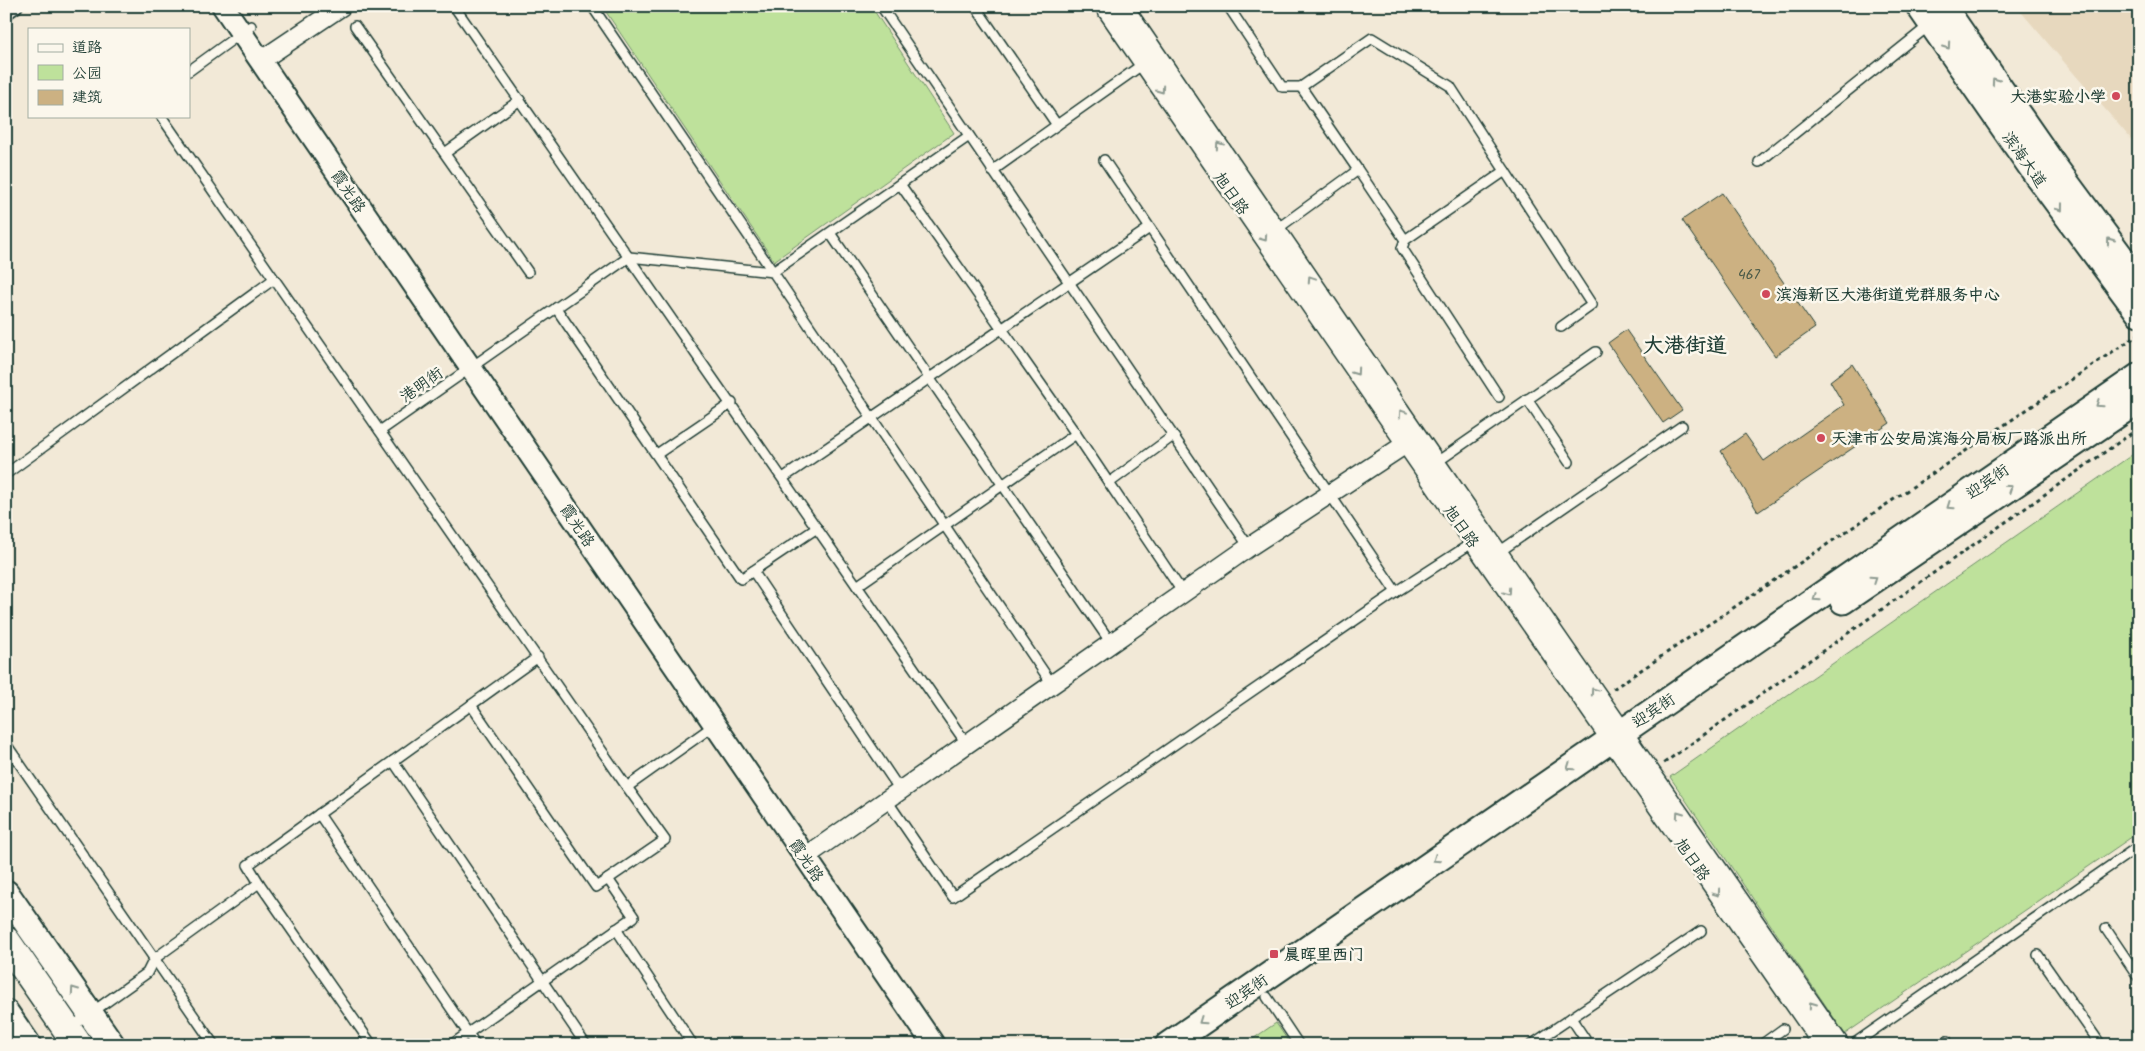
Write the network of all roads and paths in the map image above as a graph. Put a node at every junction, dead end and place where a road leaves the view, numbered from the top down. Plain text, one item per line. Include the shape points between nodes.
1 (16, 6) edge
2 (223, 6) edge
3 (238, 6) edge
4 (342, 6) edge
5 (454, 6) edge
6 (592, 6) edge
7 (881, 6) edge
8 (975, 6) edge
9 (1104, 6) edge
10 (1124, 6) edge
11 (1228, 6) edge
12 (1935, 12) edge
13 (6, 13) edge
14 (356, 26) dead end
15 (246, 30) junction
16 (266, 58) junction
17 (1150, 59) junction
18 (190, 70) edge
19 (1300, 87) junction
20 (520, 100) junction
21 (162, 118) edge
22 (1057, 125) junction
23 (969, 136) junction
24 (445, 153) junction
25 (1104, 160) dead end
26 (1759, 162) dead end
27 (1358, 170) junction
28 (992, 171) junction
29 (1505, 172) junction
30 (900, 184) junction
31 (1148, 228) junction
32 (1277, 229) junction
33 (830, 232) junction
34 (1405, 240) junction
35 (629, 257) junction
36 (528, 272) dead end
37 (773, 272) junction
38 (274, 279) junction
39 (2139, 280) edge
40 (1069, 283) junction
41 (556, 308) junction
42 (2137, 311) edge
43 (1561, 327) dead end
44 (1001, 329) junction
45 (2139, 334) edge
46 (1596, 352) dead end
47 (474, 365) junction
48 (2139, 376) edge
49 (929, 377) junction
50 (1499, 397) dead end
51 (1527, 399) junction
52 (2139, 400) edge
53 (732, 403) junction
54 (871, 416) junction
55 (1682, 426) dead end
56 (2139, 428) edge
57 (380, 431) junction
58 (1076, 434) junction
59 (1173, 436) junction
60 (1412, 440) junction
61 (657, 454) junction
62 (1569, 462) dead end
63 (1430, 467) junction
64 (6, 474) edge
65 (783, 478) junction
66 (1109, 483) junction
67 (1003, 484) junction
68 (1329, 494) junction
69 (944, 524) junction
70 (818, 528) junction
71 (1479, 538) junction
72 (1249, 547) junction
73 (1492, 556) junction
74 (753, 570) junction
75 (857, 586) junction
76 (1396, 592) junction
77 (1183, 593) junction
78 (1111, 643) junction
79 (538, 658) junction
80 (1052, 684) junction
81 (1614, 689) dead end
82 (471, 705) junction
83 (719, 722) junction
84 (1621, 742) junction
85 (966, 743) junction
86 (6, 744) edge
87 (393, 761) junction
88 (1664, 762) dead end
89 (627, 787) junction
90 (893, 795) junction
91 (319, 814) junction
92 (2139, 846) edge
93 (810, 854) junction
94 (608, 879) junction
95 (259, 883) junction
96 (6, 893) edge
97 (616, 929) junction
98 (2106, 929) dead end
99 (1701, 930) dead end
100 (6, 941) edge
101 (2038, 955) dead end
102 (154, 959) junction
103 (6, 972) edge
104 (2139, 978) edge
105 (543, 980) junction
106 (1267, 997) junction
107 (6, 1013) edge
108 (91, 1014) junction
109 (1571, 1018) junction
110 (1783, 1029) dead end
111 (468, 1033) junction
112 (68, 1040) edge
113 (1587, 1042) edge
114 (28, 1045) edge
115 (112, 1045) edge
116 (214, 1045) edge
117 (372, 1045) edge
118 (451, 1045) edge
119 (476, 1045) edge
120 (586, 1045) edge
121 (694, 1045) edge
122 (934, 1045) edge
123 (949, 1045) edge
124 (1168, 1045) edge
125 (1197, 1045) edge
126 (1299, 1045) edge
127 (1531, 1045) edge
128 (1576, 1045) edge
129 (1761, 1045) edge
130 (1823, 1045) edge
131 (1840, 1045) edge
132 (1852, 1045) edge
133 (2101, 1045) edge

1 - 13 street
2 - 15 street, 霞光路
3 - 15 street, 霞光路
4 - 16 street
5 - 20 lane
6 - 37 lane
7 - 23 lane
8 - 22 lane
9 - 17 street, 旭日路
10 - 17 street, 旭日路
11 - 19 lane via 1282,87
12 - 26 lane
39 -> 12 main road
12 -> 42 main road, 滨海大道 via 2036,174
14 - 24 lane
15 - 16 street, 霞光路
15 - 18 lane
16 - 47 street, 霞光路
17 - 22 lane
32 -> 17 street, 旭日路
17 -> 60 street, 旭日路
19 - 27 lane
19 - 29 lane via 1372,38 1450,86
20 - 24 lane
20 - 35 lane
21 - 38 lane
22 - 28 lane
23 - 28 lane
23 - 30 lane
24 - 36 lane
25 - 31 lane
27 - 32 lane
27 - 34 lane
28 - 40 lane
29 - 34 lane
29 - 43 lane via 1592,305
30 - 33 lane
30 - 44 lane
31 - 40 lane
31 - 68 lane
60 -> 32 street, 旭日路
33 - 37 lane
33 - 49 lane
34 - 50 lane via 1402,248
35 - 37 lane
35 - 41 lane, 港明街
35 - 53 lane
37 - 54 lane
38 - 57 lane
38 - 64 lane
40 - 44 lane
40 - 59 lane
41 - 47 lane, 港明街
41 - 61 lane
44 - 49 lane
44 - 58 lane
45 - 81 path
46 - 51 lane
47 - 57 lane, 港明街
47 - 83 street, 霞光路
48 -> 84 main road, 迎宾街
49 - 54 lane
49 - 67 lane
51 - 62 lane
51 - 63 lane
84 -> 52 main road, 迎宾街
53 - 61 lane
53 - 65 lane
54 - 65 lane
54 - 69 lane
55 - 73 lane
56 - 88 path
57 - 79 lane
58 - 66 lane
58 - 67 lane
59 - 66 lane
59 - 72 lane
60 - 63 street, 旭日路
60 - 68 street
61 - 74 lane via 741,579
63 - 71 street, 旭日路
65 - 70 lane
66 - 77 lane
67 - 69 lane
67 - 78 lane
68 - 72 street
68 - 76 lane
69 - 75 lane
69 - 80 lane
70 - 74 lane
70 - 75 lane
71 - 73 street, 旭日路
71 - 76 lane
72 - 77 street
73 - 84 street, 旭日路
74 - 90 lane
75 - 85 lane
76 - 90 lane via 954,897
77 - 78 street
78 - 80 street
79 - 82 lane
79 - 89 lane
80 - 85 street
82 - 87 lane
82 - 94 lane via 596,887
83 - 89 lane
83 - 93 street, 霞光路
84 - 106 main road, 迎宾街
84 -> 124 main road, 迎宾街
84 -> 130 street, 旭日路
131 -> 84 street, 旭日路
85 - 90 street
86 - 102 lane
87 - 91 lane
87 - 105 lane
89 - 94 lane via 665,840
90 - 93 street
91 - 95 lane via 248,865
91 - 111 lane
92 - 132 lane
93 - 122 street, 霞光路
93 - 123 street, 霞光路
94 - 97 lane via 634,916
95 - 102 lane
95 - 117 lane
108 -> 96 main road
97 - 105 lane
97 - 121 lane
98 - 104 lane
99 - 109 lane
100 - 112 main road
101 - 133 lane
102 - 108 lane via 146,973
102 - 116 lane
103 - 112 main road
105 - 111 lane
105 - 120 lane
106 - 125 main road, 迎宾街
106 - 126 lane
107 - 114 main road
108 - 112 lane
108 - 115 main road
109 - 113 lane
109 - 127 lane
110 - 129 lane
111 - 118 lane
111 - 119 lane
113 - 128 lane

